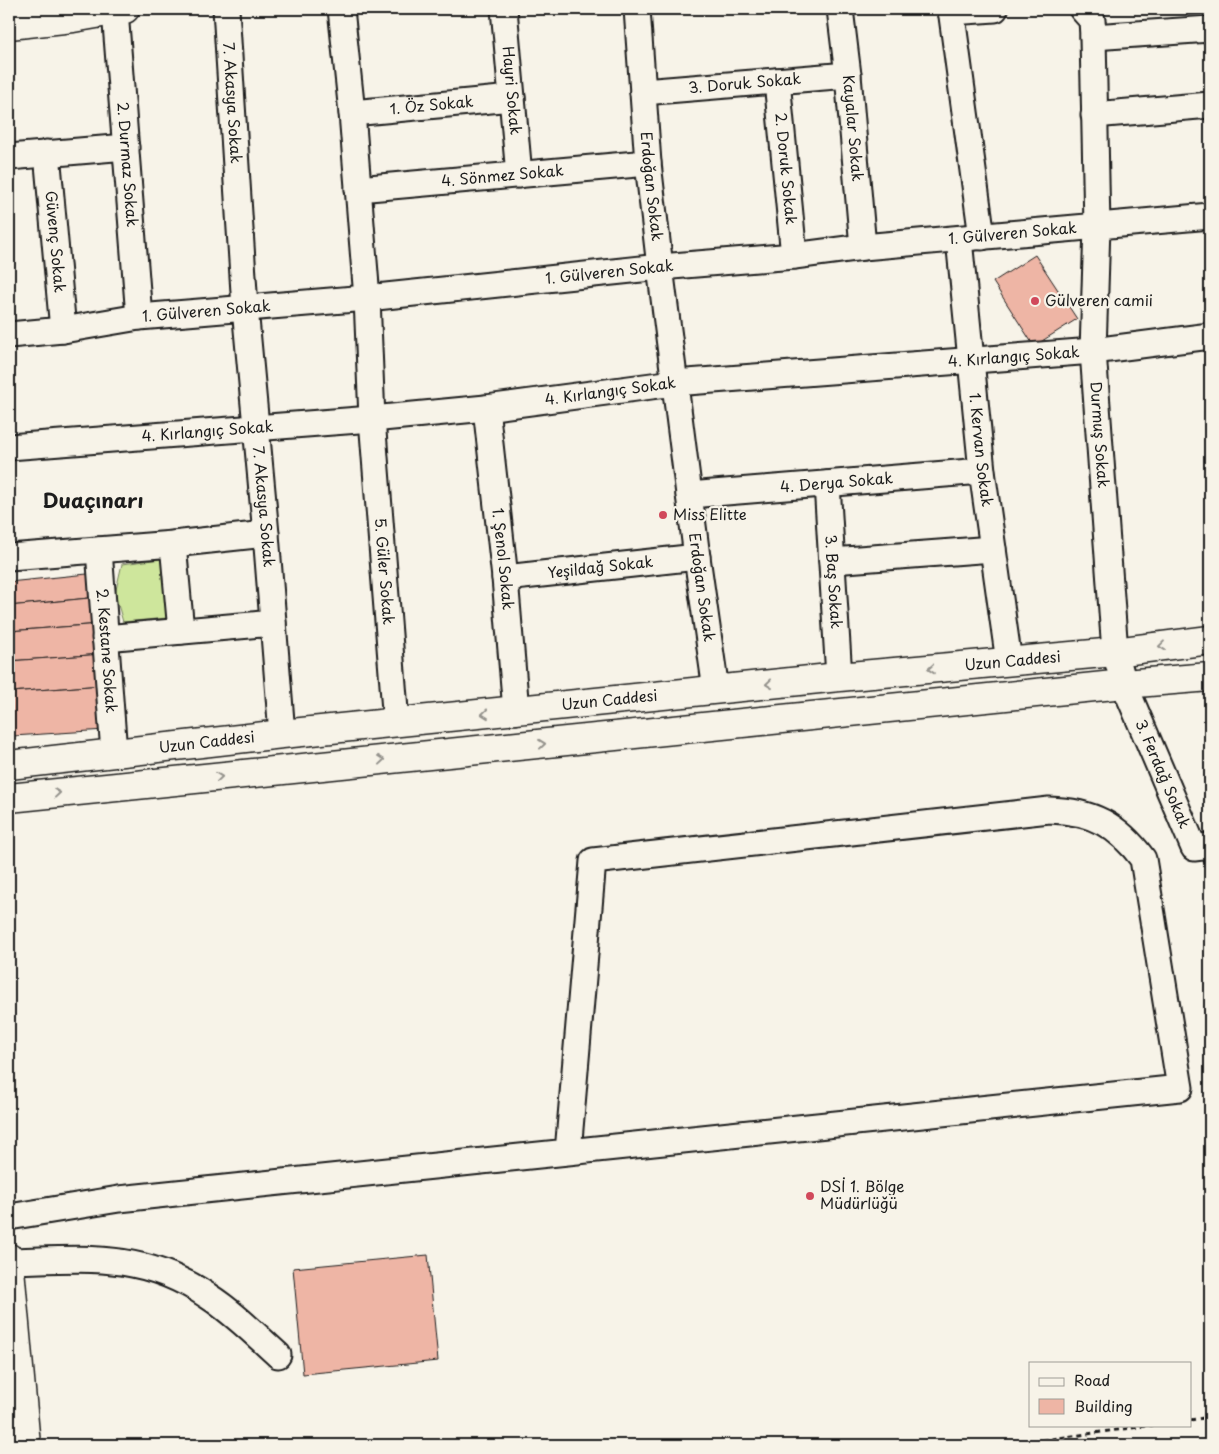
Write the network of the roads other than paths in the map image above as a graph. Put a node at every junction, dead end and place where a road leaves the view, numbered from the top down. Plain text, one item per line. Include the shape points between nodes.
1 (226, 9) edge
2 (341, 9) edge
3 (504, 9) edge
4 (637, 9) edge
5 (840, 9) edge
6 (995, 9) edge
7 (1082, 9) edge
8 (120, 10) edge
9 (951, 10) edge
10 (9, 25) edge
11 (1210, 29) edge
12 (1093, 37) junction
13 (848, 75) junction
14 (777, 80) junction
15 (643, 92) junction
16 (512, 98) junction
17 (1210, 105) edge
18 (352, 113) junction
19 (1094, 115) junction
20 (126, 147) junction
21 (47, 153) junction
22 (9, 157) edge
23 (648, 163) junction
24 (519, 175) junction
25 (358, 189) junction
26 (1210, 216) edge
27 (1097, 227) junction
28 (970, 238) junction
29 (863, 247) junction
30 (794, 256) junction
31 (660, 267) junction
32 (367, 298) junction
33 (245, 308) junction
34 (139, 317) junction
35 (63, 330) junction
36 (9, 335) edge
37 (1210, 336) edge
38 (1093, 351) junction
39 (972, 359) junction
40 (674, 383) junction
41 (486, 408) junction
42 (372, 419) junction
43 (256, 428) junction
44 (9, 446) edge
45 (982, 471) junction
46 (827, 484) junction
47 (688, 495) junction
48 (266, 534) junction
49 (173, 544) junction
50 (993, 549) junction
51 (99, 550) junction
52 (9, 557) edge
53 (696, 557) junction
54 (832, 561) junction
55 (505, 578) junction
56 (273, 623) junction
57 (181, 631) junction
58 (105, 638) junction
59 (1210, 640) edge
60 (1115, 652) junction
61 (1008, 662) junction
62 (839, 677) junction
63 (1210, 677) edge
64 (1124, 684) junction
65 (716, 690) junction
66 (516, 711) junction
67 (396, 724) junction
68 (282, 734) junction
69 (114, 753) junction
70 (9, 765) edge
71 (9, 798) edge
72 (1210, 846) edge
73 (568, 1152) junction
74 (9, 1216) edge
75 (9, 1259) edge
76 (11, 1306) edge
77 (278, 1355) dead end
78 (26, 1445) edge

1 - 33 street, 7. Akasya Sokak
2 - 18 street, 5. Güler Sokak
3 - 16 street, Hayri Sokak
4 - 15 street, Erdoğan Sokak
5 - 13 street, Kayalar Sokak
6 - 9 street
7 - 12 street, Durmuş Sokak via 1092,20
8 - 10 main road
8 - 20 street, 2. Durmaz Sokak
9 - 28 street, 1. Kervan Sokak
11 - 12 street
12 - 19 street, Durmuş Sokak
13 - 14 street, 3. Doruk Sokak
13 - 29 street, Kayalar Sokak
14 - 15 street, 3. Doruk Sokak
14 - 30 street, 2. Doruk Sokak
15 - 23 street, Erdoğan Sokak
16 - 18 street, 1. Öz Sokak
16 - 24 street, Hayri Sokak
17 - 19 street
18 - 25 street, 5. Güler Sokak
19 - 27 street, Durmuş Sokak
20 - 21 street
20 - 34 street, 2. Durmaz Sokak
21 - 22 street
21 - 35 street, Güvenç Sokak
23 - 24 street, 4. Sönmez Sokak
23 - 31 street, Erdoğan Sokak
24 - 25 street, 4. Sönmez Sokak
25 - 32 street, 5. Güler Sokak
26 - 27 street, 1. Gülveren Sokak
27 - 28 street, 1. Gülveren Sokak
27 - 38 street, Durmuş Sokak
28 - 29 street, 1. Gülveren Sokak
28 - 39 street, 1. Kervan Sokak
29 - 30 street, 1. Gülveren Sokak
30 - 31 street, 1. Gülveren Sokak
31 - 32 street, 1. Gülveren Sokak
31 - 40 street, Erdoğan Sokak
32 - 33 street, 1. Gülveren Sokak
32 - 42 street, 5. Güler Sokak
33 - 34 street, 1. Gülveren Sokak
33 - 43 street, 7. Akasya Sokak
34 - 35 street, 1. Gülveren Sokak
35 - 36 street, 1. Gülveren Sokak
37 - 38 street, 4. Kırlangıç Sokak
38 - 39 street, 4. Kırlangıç Sokak
38 - 60 street, Durmuş Sokak
39 - 40 street, 4. Kırlangıç Sokak
39 - 45 street, 1. Kervan Sokak
40 - 41 street, 4. Kırlangıç Sokak
40 - 47 street, Erdoğan Sokak
41 - 42 street, 4. Kırlangıç Sokak
41 - 55 street, 1. Şenol Sokak
42 - 43 street, 4. Kırlangıç Sokak
42 - 67 street, 5. Güler Sokak
43 - 44 street, 4. Kırlangıç Sokak
43 - 48 street, 7. Akasya Sokak
45 - 46 street, 4. Derya Sokak
45 - 50 street, 1. Kervan Sokak
46 - 47 street, 4. Derya Sokak
46 - 54 street, 3. Baş Sokak
47 - 53 street, Erdoğan Sokak
48 - 49 street
48 - 56 street, 7. Akasya Sokak
49 - 51 street
49 - 57 street
50 - 54 street
50 - 61 street, 1. Kervan Sokak
51 - 52 street
51 - 58 street, 2. Kestane Sokak
53 - 55 street, Yeşildağ Sokak
53 - 65 street, Erdoğan Sokak
54 - 62 street, 3. Baş Sokak
55 - 66 street, 1. Şenol Sokak
56 - 57 street
56 - 68 street, 7. Akasya Sokak
57 - 58 street
58 - 69 street, 2. Kestane Sokak
59 -> 60 main road, Uzun Caddesi
60 - 61 main road, Uzun Caddesi
60 - 64 street, Durmuş Sokak
61 -> 62 main road, Uzun Caddesi
62 -> 65 main road, Uzun Caddesi
63 - 64 main road
71 -> 64 main road
64 - 72 street, 3. Ferdağ Sokak via 1194,848
65 - 66 main road, Uzun Caddesi
66 -> 67 main road, Uzun Caddesi
67 - 68 main road, Uzun Caddesi
68 - 69 main road, Uzun Caddesi
69 - 70 main road, Uzun Caddesi
73 - 73 street via 1180,1088 1143,859 1124,836 1100,820 1084,814 1049,810 593,861
73 - 74 street via 119,1199
75 - 76 main road
75 - 77 street via 99,1259 145,1266 210,1296
76 - 78 main road

